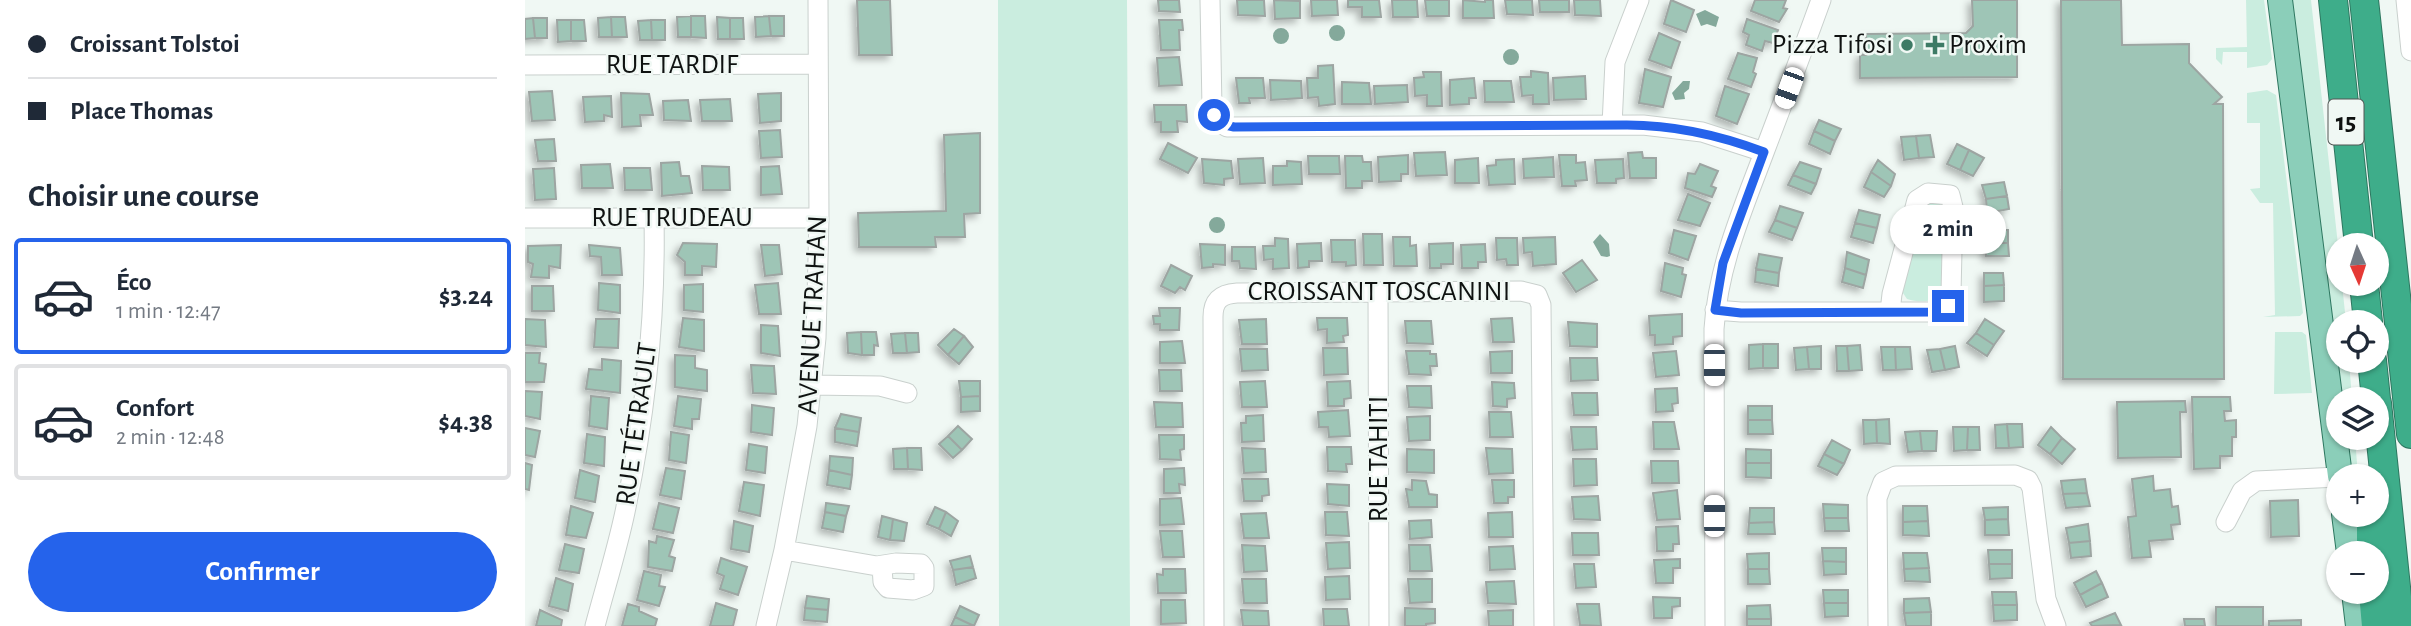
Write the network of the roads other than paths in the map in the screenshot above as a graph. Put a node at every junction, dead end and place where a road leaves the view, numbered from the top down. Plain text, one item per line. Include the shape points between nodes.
1 (818, 0) edge
2 (1210, 0) edge
3 (1639, 0) edge
4 (1821, 0) edge
5 (2280, 0) edge
6 (2333, 0) edge
7 (2364, 0) edge
8 (2406, 0) edge
9 (2411, 51) edge
10 (818, 64) junction
11 (525, 65) edge
12 (1612, 125) junction
13 (1764, 152) junction
14 (525, 218) edge
15 (654, 218) junction
16 (819, 218) junction
17 (2358, 233) edge
18 (1378, 292) junction
19 (1715, 310) junction
20 (1891, 312) junction
21 (811, 385) junction
22 (907, 393) dead end
23 (2411, 434) edge
24 (2381, 450) edge
25 (2338, 464) edge
26 (2326, 477) edge
27 (2226, 522) dead end
28 (784, 550) junction
29 (882, 566) dead end
30 (2355, 604) edge
31 (2374, 604) edge
32 (595, 626) edge
33 (766, 626) edge
34 (1214, 626) edge
35 (1379, 626) edge
36 (1544, 626) edge
37 (1715, 626) edge
38 (1878, 626) edge
39 (2056, 626) edge
40 (2358, 626) edge
41 (2376, 626) edge
42 (2400, 626) edge

1 - 10 street, AVENUE TRAHAN
2 - 12 street via 1212,108 1216,120 1227,127
3 - 12 street via 1615,62
4 - 13 street
5 - 25 main road
6 - 17 highway, 15
7 - 23 highway, 15
8 - 9 street
10 - 11 street, RUE TARDIF
10 - 16 street, AVENUE TRAHAN
12 - 13 street via 1687,129
13 - 19 street via 1723,263
14 - 15 street, RUE TRUDEAU
15 - 16 street, RUE TRUDEAU
15 - 32 street, RUE TÉTRAULT via 650,327 637,443 625,513
16 - 21 street, AVENUE TRAHAN
18 - 34 street, CROISSANT TOSCANINI via 1227,293 1216,301
18 - 35 street, RUE TAHITI
18 - 36 street, CROISSANT TOSCANINI via 1521,291 1533,292 1540,299
19 - 20 street
19 - 37 street
20 - 20 street via 1933,312 1948,306 1950,195 1928,193 1917,200
21 - 22 street via 880,386
21 - 28 street, AVENUE TRAHAN
24 - 42 highway
26 - 27 street via 2256,481 2242,491
28 - 29 street
28 - 33 street, AVENUE TRAHAN
30 - 40 main road
31 - 41 highway
38 - 39 street via 1877,498 1881,484 1896,476 2002,475 2021,476 2031,485 2046,599

